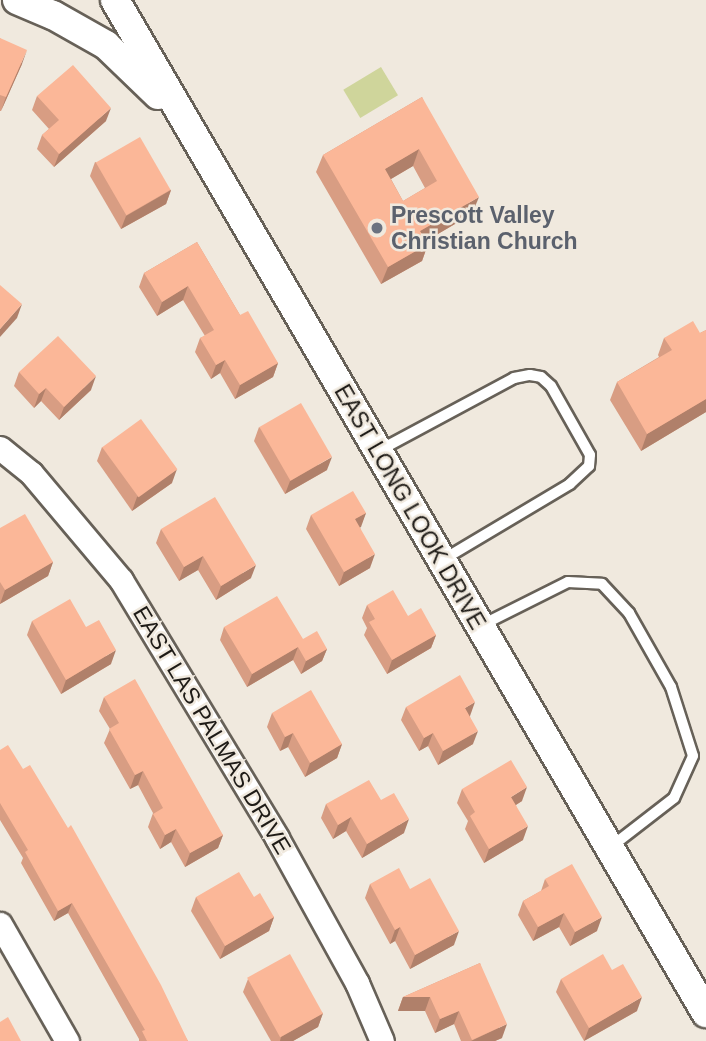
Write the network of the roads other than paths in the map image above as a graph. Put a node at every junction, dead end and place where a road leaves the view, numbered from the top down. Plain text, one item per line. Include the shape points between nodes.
1 (17, 0) edge
2 (116, 0) edge
3 (196, 140) junction
4 (0, 448) edge
5 (378, 451) junction
6 (442, 560) junction
7 (480, 626) junction
8 (610, 848) junction
9 (0, 924) edge
10 (706, 1013) edge
11 (67, 1041) edge
12 (382, 1041) edge

1 - 3 street via 106,45 143,78
2 - 3 street, EAST LONG LOOK DRIVE
3 - 5 street, EAST LONG LOOK DRIVE
4 - 12 street, EAST LAS PALMAS DRIVE via 31,473 121,580 277,838 357,982
5 - 6 street, EAST LONG LOOK DRIVE
5 - 6 lane via 514,378 530,374 551,386 590,454 589,466 570,484
6 - 7 street, EAST LONG LOOK DRIVE
7 - 8 street, EAST LONG LOOK DRIVE
7 - 8 lane via 568,582 602,583 629,612 671,687 693,756 674,798
8 - 10 street, EAST LONG LOOK DRIVE
9 - 11 street

